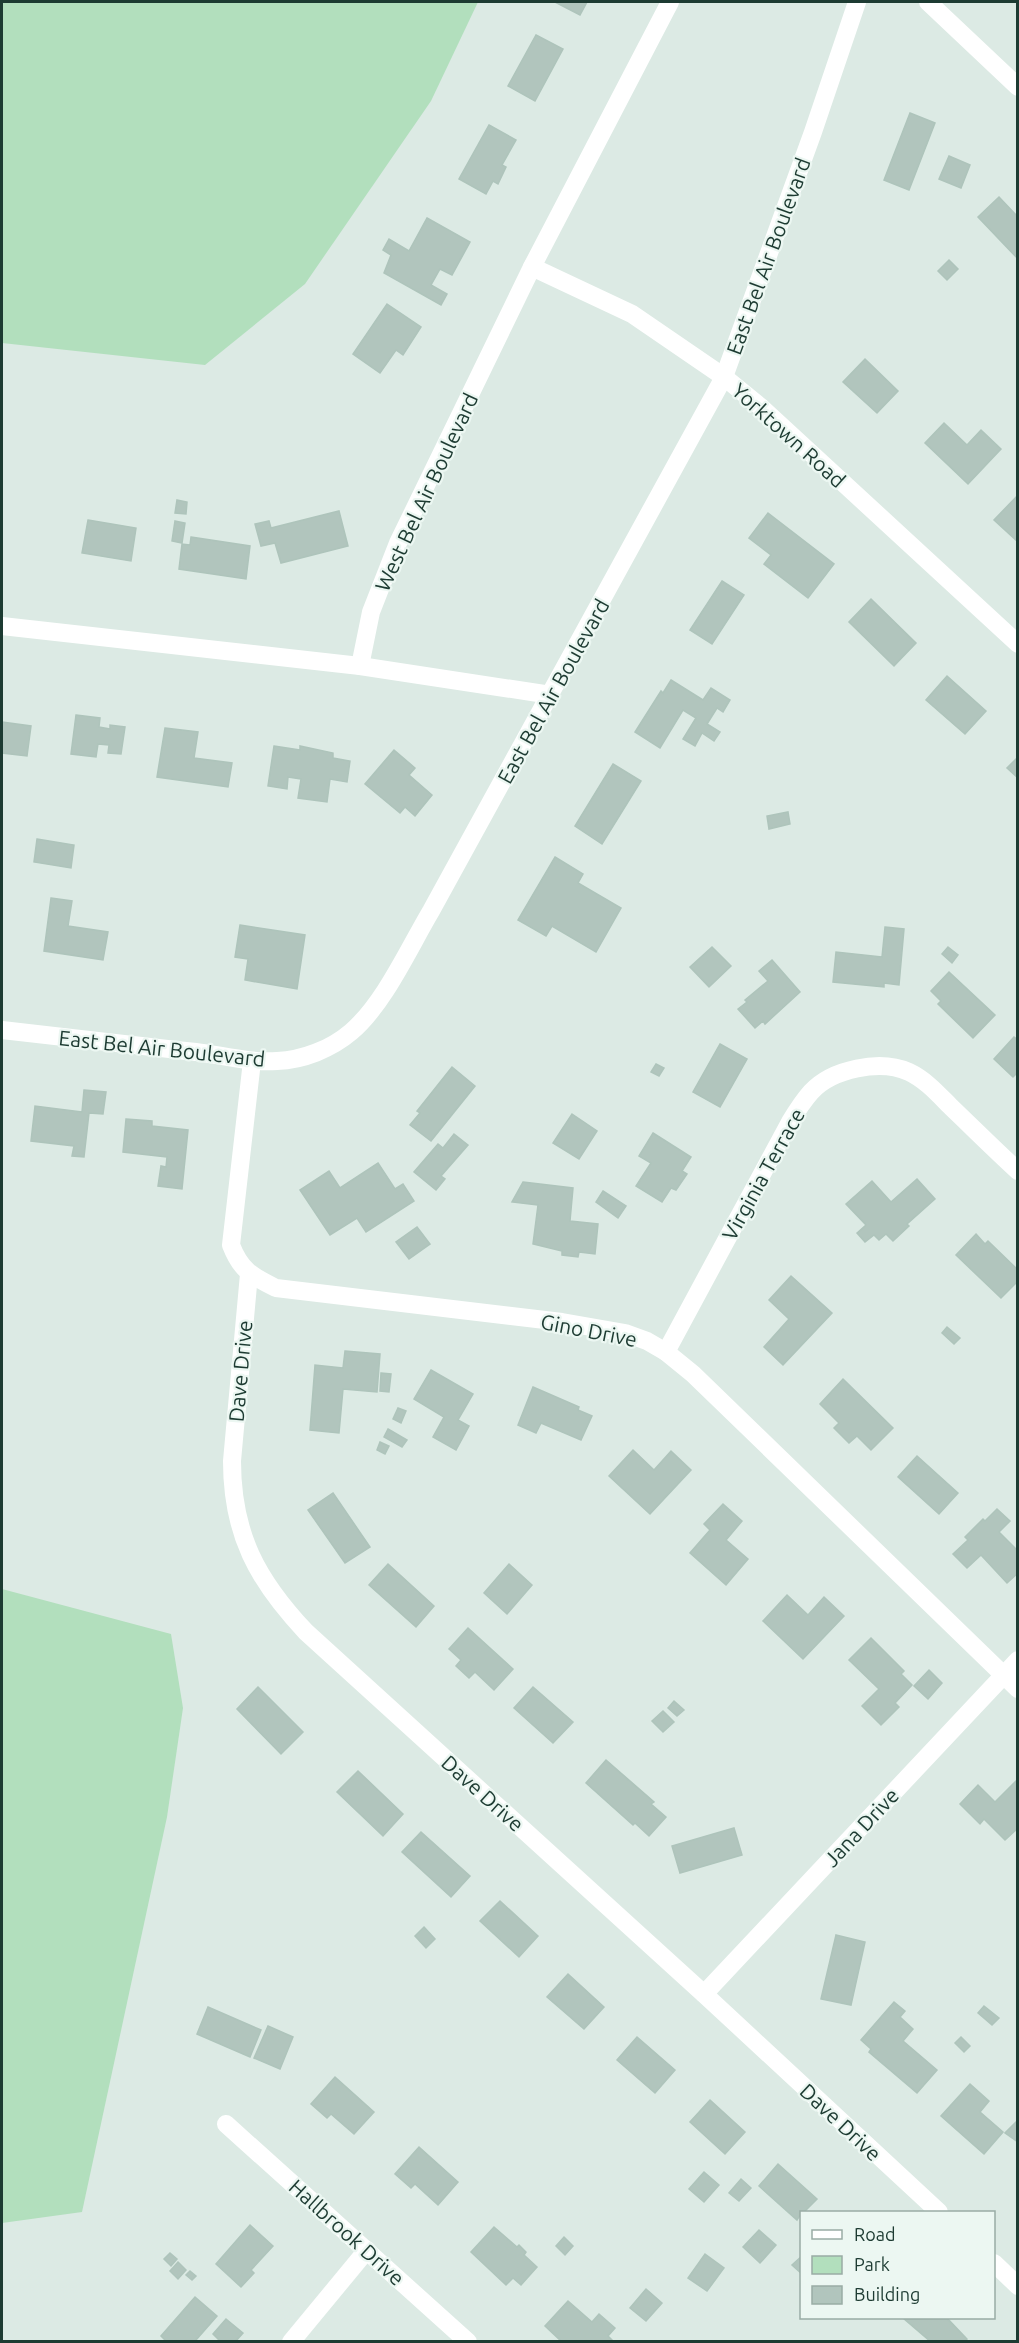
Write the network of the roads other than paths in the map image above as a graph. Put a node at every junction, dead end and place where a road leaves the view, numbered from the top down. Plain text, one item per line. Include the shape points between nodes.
1 (670, 2) edge
2 (857, 2) edge
3 (928, 2) edge
4 (1017, 87) edge
5 (532, 267) junction
6 (724, 377) junction
7 (2, 626) edge
8 (1017, 644) edge
9 (360, 666) junction
10 (551, 695) junction
11 (2, 1030) edge
12 (252, 1060) junction
13 (1017, 1171) edge
14 (249, 1274) junction
15 (666, 1353) junction
16 (1017, 1660) edge
17 (1003, 1675) junction
18 (1017, 1689) edge
19 (704, 1994) junction
20 (226, 2124) dead end
21 (938, 2211) edge
22 (367, 2250) junction
23 (995, 2266) edge
24 (1017, 2286) edge
25 (291, 2342) edge
26 (468, 2342) edge

1 - 5 street, West Bel Air Boulevard
2 - 6 street, East Bel Air Boulevard
3 - 4 street
5 - 6 street, Yorktown Road via 632,314
5 - 9 street, West Bel Air Boulevard via 398,543 371,612
6 - 8 street, Yorktown Road
6 - 10 street, East Bel Air Boulevard
7 - 9 street
9 - 10 street
10 - 12 street, East Bel Air Boulevard via 431,911 366,1017 327,1049 278,1061
11 - 12 street, East Bel Air Boulevard
12 - 14 street, Gino Drive via 231,1245 237,1261
13 - 15 street, Virginia Terrace via 927,1084 909,1072 870,1068 826,1080 812,1091 790,1122
14 - 15 street, Gino Drive via 276,1288 625,1333
14 - 19 street, Dave Drive via 232,1488 246,1544 272,1593 306,1632
15 - 17 street, Gino Drive via 693,1374
16 - 17 street, Jana Drive
17 - 18 street, Gino Drive
17 - 19 street, Jana Drive
19 - 21 street, Dave Drive
20 - 22 street, Hallbrook Drive
22 - 25 street
22 - 26 street, Hallbrook Drive
23 - 24 street

